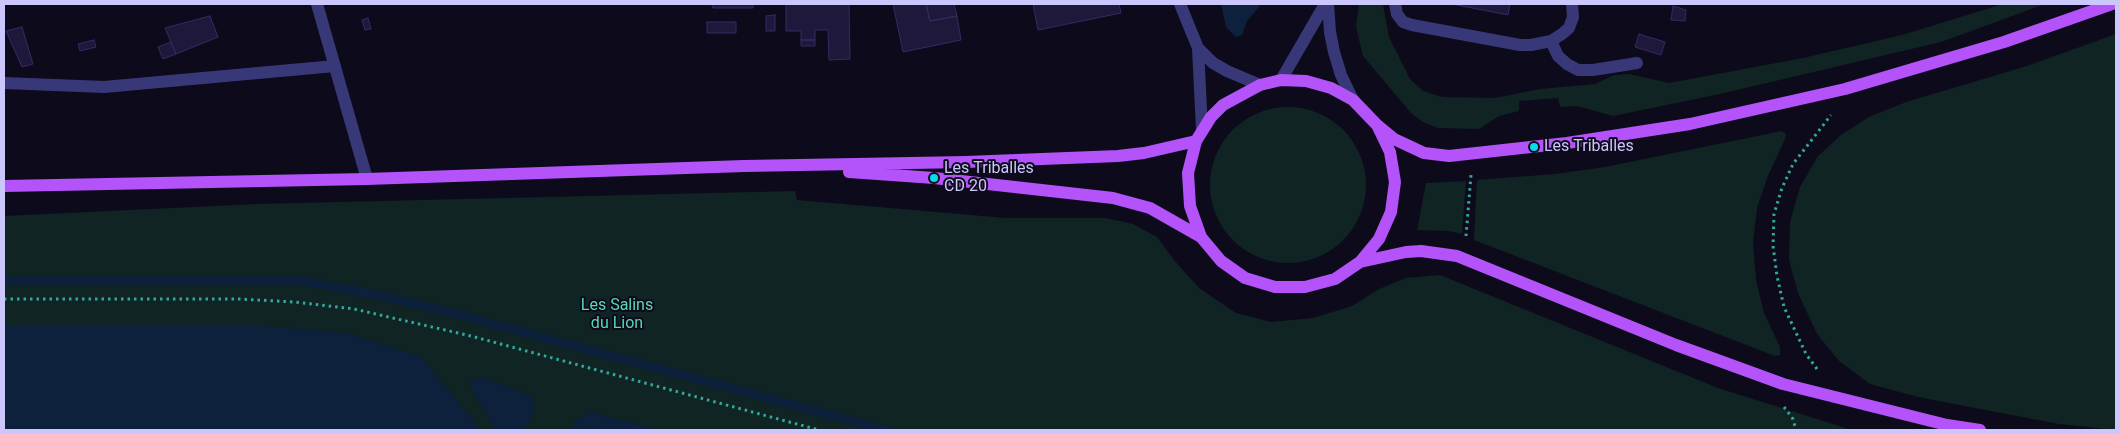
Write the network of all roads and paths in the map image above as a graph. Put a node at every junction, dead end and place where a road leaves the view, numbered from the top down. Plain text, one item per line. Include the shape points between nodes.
1 (317, 4) edge
2 (1180, 4) edge
3 (1326, 4) edge
4 (1396, 4) edge
5 (1572, 4) edge
6 (2112, 4) edge
7 (1551, 41) junction
8 (1198, 48) junction
9 (1637, 64) dead end
10 (334, 66) junction
11 (1281, 80) junction
12 (4, 83) edge
13 (1260, 85) junction
14 (1353, 100) junction
15 (1834, 112) dead end
16 (1377, 125) junction
17 (1199, 136) junction
18 (777, 166) junction
19 (1471, 174) dead end
20 (367, 180) junction
21 (4, 186) edge
22 (1201, 236) junction
23 (1465, 238) dead end
24 (1360, 262) junction
25 (4, 299) edge
26 (1818, 370) dead end
27 (819, 430) edge
28 (1980, 430) edge

1 - 10 street
2 - 8 street
3 - 11 street
3 - 14 street via 1334,52
4 - 7 street via 1397,14 1403,22 1412,25 1520,45
5 - 7 street via 1573,17 1569,28
6 - 16 main road via 2004,42 1853,87 1690,124 1567,143 1449,156 1411,149
7 - 9 street via 1558,56 1578,70
8 - 13 street via 1213,63
8 - 17 street
10 - 12 street via 104,87
10 - 20 street
11 - 13 main road
11 - 14 main road via 1306,81 1331,88
13 - 17 main road via 1223,105
14 - 16 main road
15 - 26 path via 1793,164 1774,214 1773,246 1784,307 1806,354
16 - 24 main road via 1390,152 1395,182 1391,212 1379,239
17 - 18 main road via 1144,153 1118,156
17 - 22 main road via 1188,173 1190,206
18 - 20 main road
18 - 22 main road via 934,178 1113,198 1150,208
19 - 23 path
20 - 21 main road
22 - 24 main road via 1221,261 1239,274 1275,287 1306,287 1335,279
24 - 28 main road via 1421,251 1458,256 1676,345 1783,384 1938,423
25 - 27 path via 239,299 354,310 471,336

